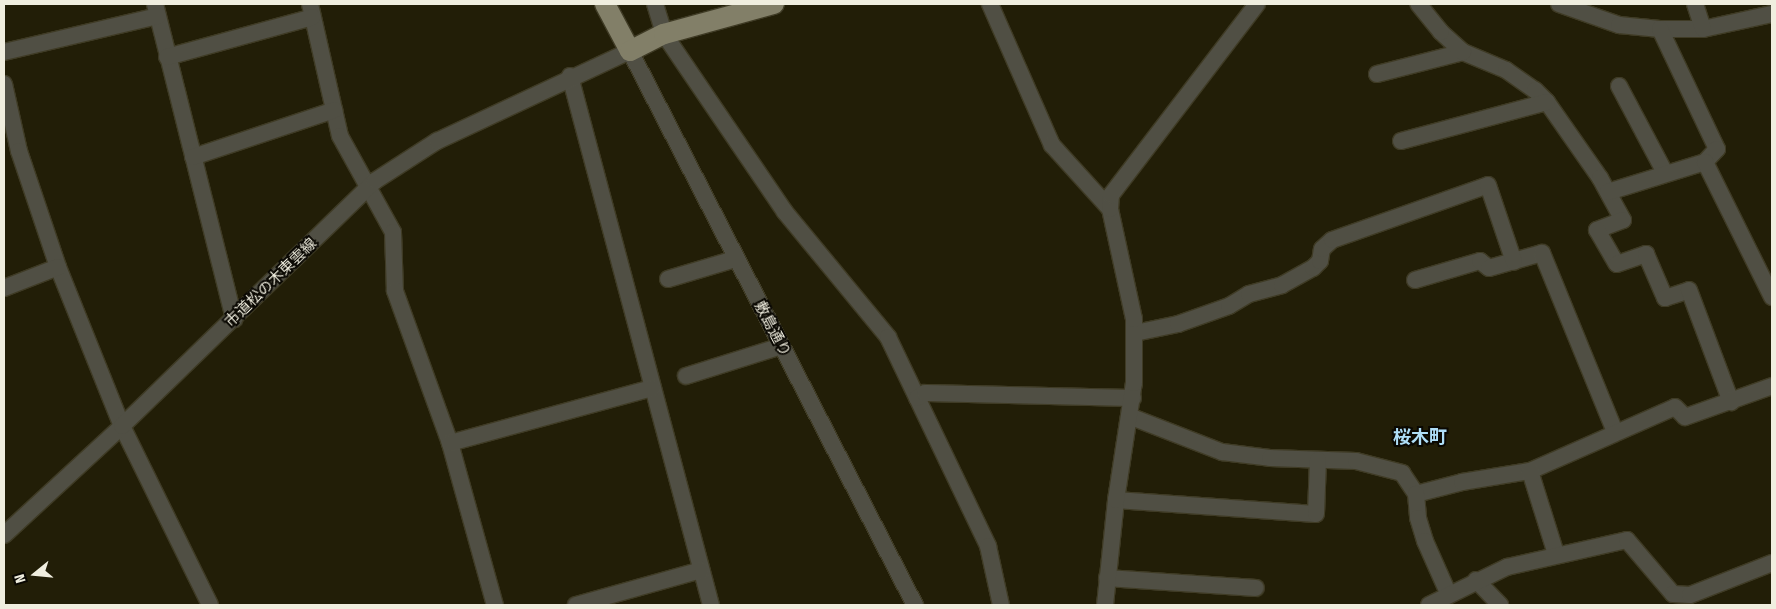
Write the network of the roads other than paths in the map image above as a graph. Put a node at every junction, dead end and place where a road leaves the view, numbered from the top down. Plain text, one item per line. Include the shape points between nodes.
1 (605, 4) edge
2 (655, 4) edge
3 (774, 4) edge
4 (990, 4) edge
5 (1256, 4) edge
6 (1418, 4) edge
7 (1559, 4) edge
8 (1695, 4) edge
9 (156, 10) edge
10 (311, 10) edge
11 (1772, 14) edge
12 (1660, 29) junction
13 (1703, 29) junction
14 (664, 34) junction
15 (4, 52) edge
16 (630, 52) junction
17 (1463, 52) junction
18 (168, 57) junction
19 (1377, 74) dead end
20 (570, 76) junction
21 (4, 84) edge
22 (1619, 86) dead end
23 (1547, 102) junction
24 (334, 110) junction
25 (1402, 141) dead end
26 (193, 157) junction
27 (1705, 162) junction
28 (1665, 173) junction
29 (367, 189) junction
30 (1608, 192) junction
31 (1110, 208) junction
32 (735, 259) junction
33 (1514, 262) junction
34 (58, 267) junction
35 (668, 279) dead end
36 (1415, 280) dead end
37 (4, 288) edge
38 (1772, 297) edge
39 (234, 319) junction
40 (1135, 333) junction
41 (781, 346) junction
42 (686, 376) dead end
43 (1772, 386) edge
44 (653, 388) junction
45 (917, 398) junction
46 (1133, 398) junction
47 (1731, 402) junction
48 (1130, 416) junction
49 (122, 426) junction
50 (1615, 432) junction
51 (450, 443) junction
52 (1318, 460) junction
53 (1530, 471) junction
54 (1416, 494) junction
55 (1116, 500) junction
56 (4, 535) edge
57 (1556, 554) junction
58 (1772, 563) edge
59 (701, 570) junction
60 (1107, 578) junction
61 (1476, 580) junction
62 (1256, 588) dead end
63 (1449, 595) junction
64 (210, 605) edge
65 (495, 605) edge
66 (576, 605) edge
67 (711, 605) edge
68 (915, 605) edge
69 (1001, 605) edge
70 (1105, 605) edge
71 (1430, 605) edge
72 (1500, 605) edge

1 - 16 main road
2 - 14 street
3 - 14 main road
4 - 31 street via 1052,144
5 - 31 street via 1111,195
6 - 17 street
7 - 12 street via 1619,25
8 - 13 street
9 - 15 street
9 - 18 street
10 - 18 street
10 - 24 street
11 - 13 street
12 - 13 street
12 - 27 street via 1718,149
14 - 16 main road
14 - 45 street via 785,212 888,336
16 - 20 street, 市道松の木東雲線
16 - 32 street, 敷島通り
17 - 19 street
17 - 23 street via 1506,70
18 - 26 street
20 - 29 street, 市道松の木東雲線 via 437,141
20 - 44 street
21 - 34 street via 19,151
22 - 28 street
23 - 25 street
23 - 30 street
24 - 26 street
24 - 29 street via 340,136
26 - 39 street
27 - 28 street
27 - 38 street
28 - 30 street
29 - 39 street, 市道松の木東雲線
29 - 51 street via 393,232 395,291
30 - 47 street via 1623,220 1597,230 1616,264 1646,254 1665,298 1689,290
31 - 40 street
32 - 35 street
32 - 41 street, 敷島通り
33 - 36 street via 1489,268 1480,261
33 - 40 street via 1488,185 1332,240 1322,248 1320,261 1313,268 1282,285 1249,294 1229,306 1178,324
33 - 50 street via 1542,253
34 - 37 street
34 - 49 street
39 - 49 street, 市道松の木東雲線
40 - 46 street
41 - 42 street
41 - 68 street, 敷島通り
43 - 47 street
44 - 51 street
44 - 59 street
45 - 46 street via 925,393
45 - 69 street via 988,546
46 - 48 street
47 - 50 street via 1685,417 1675,407
48 - 52 street via 1222,452
48 - 55 street
49 - 56 street, 市道松の木東雲線
49 - 64 street
50 - 53 street
51 - 65 street
52 - 54 street via 1356,461 1402,473
52 - 55 street via 1316,514
53 - 54 street via 1462,482
53 - 57 street
54 - 63 street via 1418,518 1425,541
55 - 60 street
57 - 58 street via 1627,540 1673,594 1690,595
57 - 61 street via 1507,566
59 - 66 street
59 - 67 street
60 - 62 street
60 - 70 street
61 - 63 street
61 - 72 street
63 - 71 street

